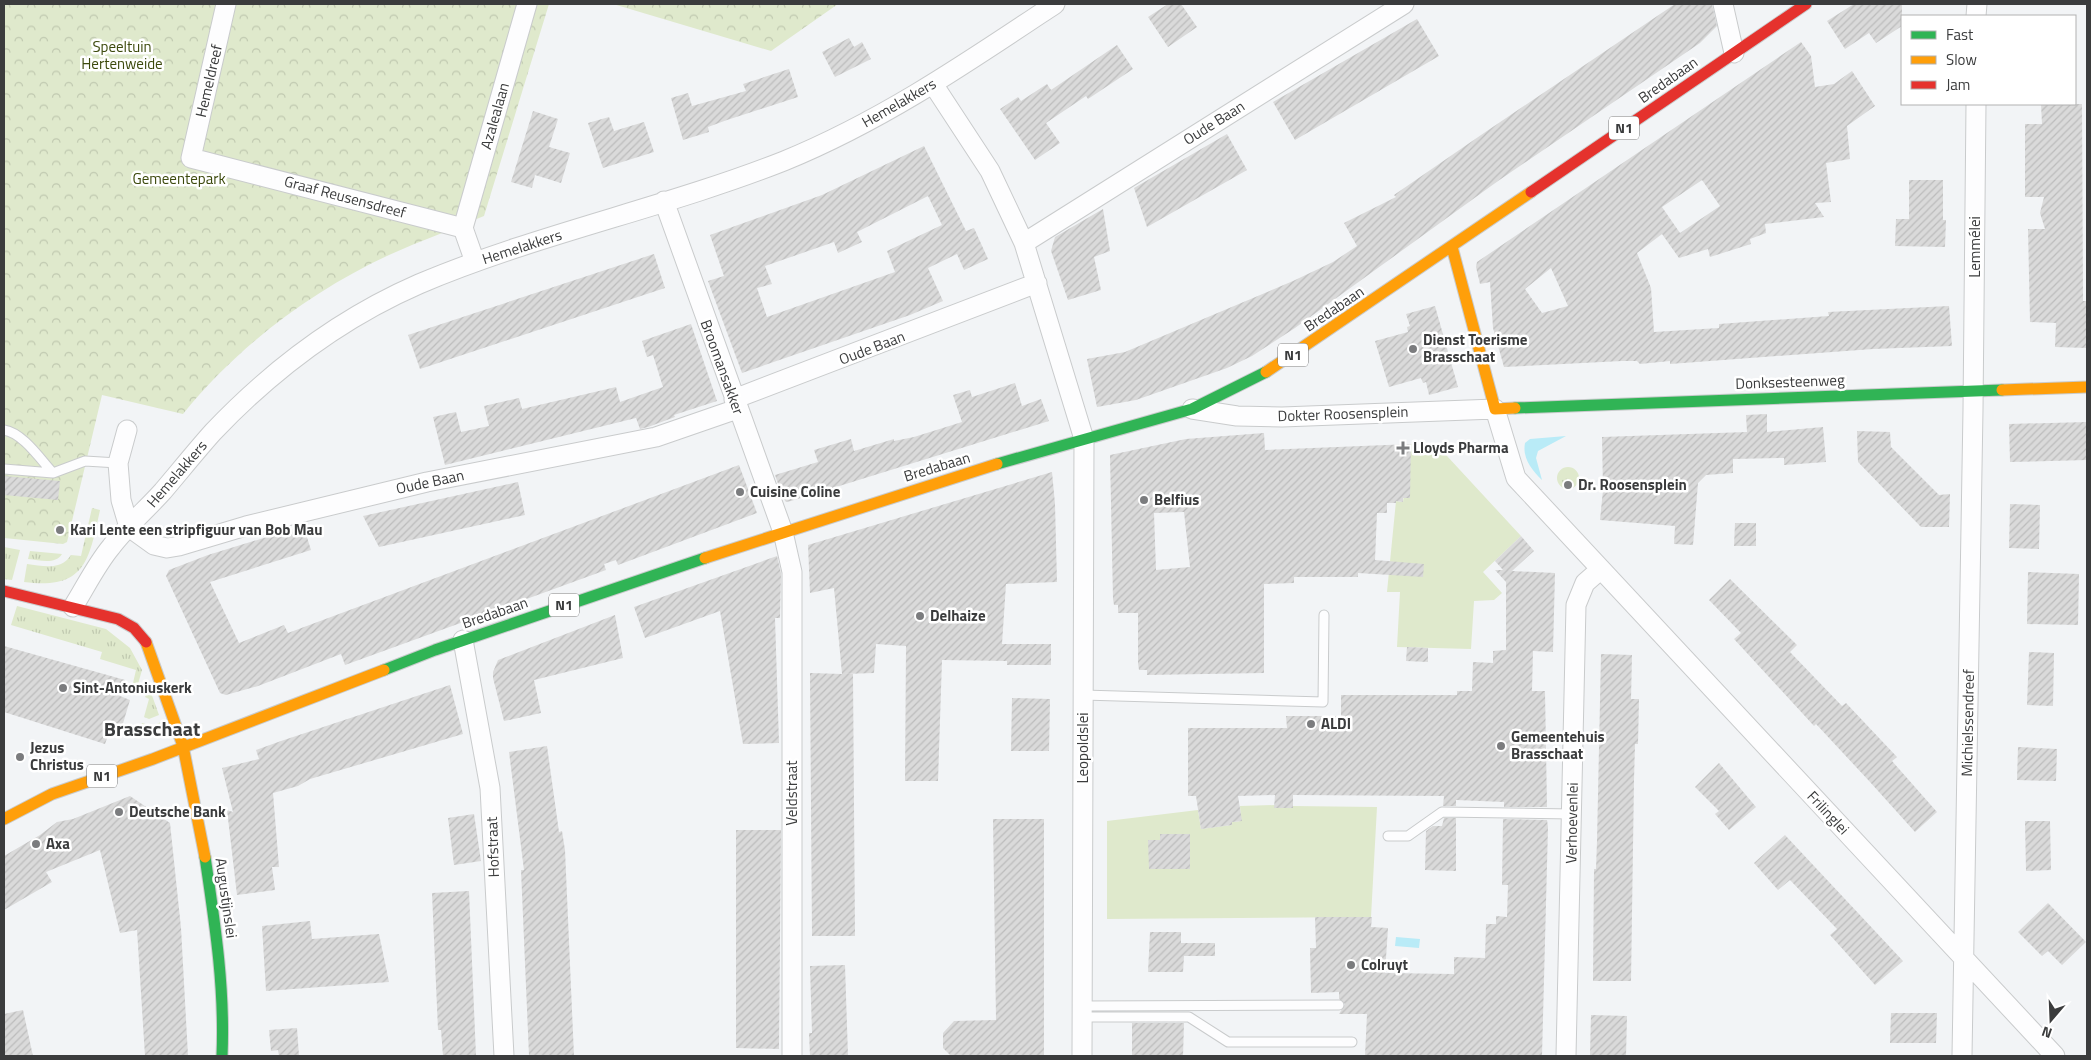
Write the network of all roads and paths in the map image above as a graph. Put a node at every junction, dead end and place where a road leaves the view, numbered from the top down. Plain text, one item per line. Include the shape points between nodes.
1 (226, 4) edge
2 (527, 4) edge
3 (1055, 4) edge
4 (1404, 4) edge
5 (1723, 4) edge
6 (1806, 4) edge
7 (1734, 53) junction
8 (933, 84) junction
9 (1976, 105) edge
10 (191, 158) joint
11 (664, 202) junction
12 (463, 228) junction
13 (1024, 243) junction
14 (1452, 247) junction
15 (475, 262) junction
16 (1037, 283) junction
17 (2087, 387) edge
18 (1974, 390) junction
19 (735, 404) junction
20 (1192, 408) junction
21 (1495, 409) junction
22 (4, 430) edge
23 (127, 430) dead end
24 (1084, 439) junction
25 (118, 463) junction
26 (4, 469) edge
27 (53, 473) junction
28 (129, 527) junction
29 (783, 532) junction
30 (1601, 569) junction
31 (4, 591) edge
32 (73, 607) junction
33 (1324, 615) dead end
34 (463, 640) junction
35 (1083, 694) junction
36 (183, 746) junction
37 (1573, 814) junction
38 (4, 819) edge
39 (1388, 836) dead end
40 (1964, 959) junction
41 (1339, 1005) dead end
42 (1082, 1011) junction
43 (1352, 1042) dead end
44 (222, 1056) edge
45 (504, 1056) edge
46 (792, 1056) edge
47 (1082, 1056) edge
48 (1566, 1056) edge
49 (1962, 1056) edge
50 (2056, 1056) edge

1 - 10 street, Hemeldreef
2 - 12 street, Azalealaan
3 - 8 street, Hemelakkers
4 - 13 street, Oude Baan
5 - 7 street
6 - 7 main road, Bredabaan / N1
7 - 14 main road, Bredabaan / N1
8 - 11 street, Hemelakkers via 825,143 773,165
8 - 13 street via 990,172
9 - 18 street, Lemmélei
10 - 12 street, Graaf Reusensdreef
11 - 15 street, Hemelakkers
11 - 19 street, Broomansakker
12 - 15 street
13 - 16 street
14 - 20 main road, Bredabaan / N1 via 1281,364
14 - 21 main road
15 - 28 street, Hemelakkers via 386,300 306,350 213,432
16 - 19 street, Oude Baan
16 - 24 street
17 - 18 main road, Donksesteenweg
18 - 21 main road, Donksesteenweg
18 - 40 street, Michielssendreef
19 - 28 street, Oude Baan via 656,437 428,482 262,521 167,548 143,539
19 - 29 street, Broomansakker
20 - 21 street, Dokter Roosensplein via 1237,416 1282,417
20 - 24 main road, Bredabaan / N1
21 - 30 street via 1516,478
22 - 27 lane via 12,431
23 - 25 street
24 - 29 main road, Bredabaan / N1
24 - 35 street, Leopoldslei
25 - 27 lane via 85,461
25 - 28 street via 121,500
26 - 27 lane
28 - 32 street, Hemelakkers via 110,548
29 - 34 main road, Bredabaan / N1
29 - 46 street, Veldstraat via 792,572
30 - 37 street, Verhoevenlei via 1585,584 1576,605
30 - 40 street, Frilinglei
31 - 32 main road, Augustijnslei
32 - 36 main road, Augustijnslei via 118,619 134,628 149,646
33 - 35 lane via 1323,702
34 - 36 main road, Bredabaan / N1
34 - 45 street, Hofstraat via 490,788
35 - 42 street, Leopoldslei
36 - 38 main road, Bredabaan / N1 via 52,794
36 - 44 main road, Augustijnslei via 202,838 220,956 224,1014
37 - 39 lane via 1442,812 1408,836
37 - 48 street, Verhoevenlei
40 - 49 street, Michielssendreef
40 - 50 street, Frilinglei
41 - 42 lane
42 - 43 lane via 1190,1017 1228,1042
42 - 47 street, Leopoldslei

